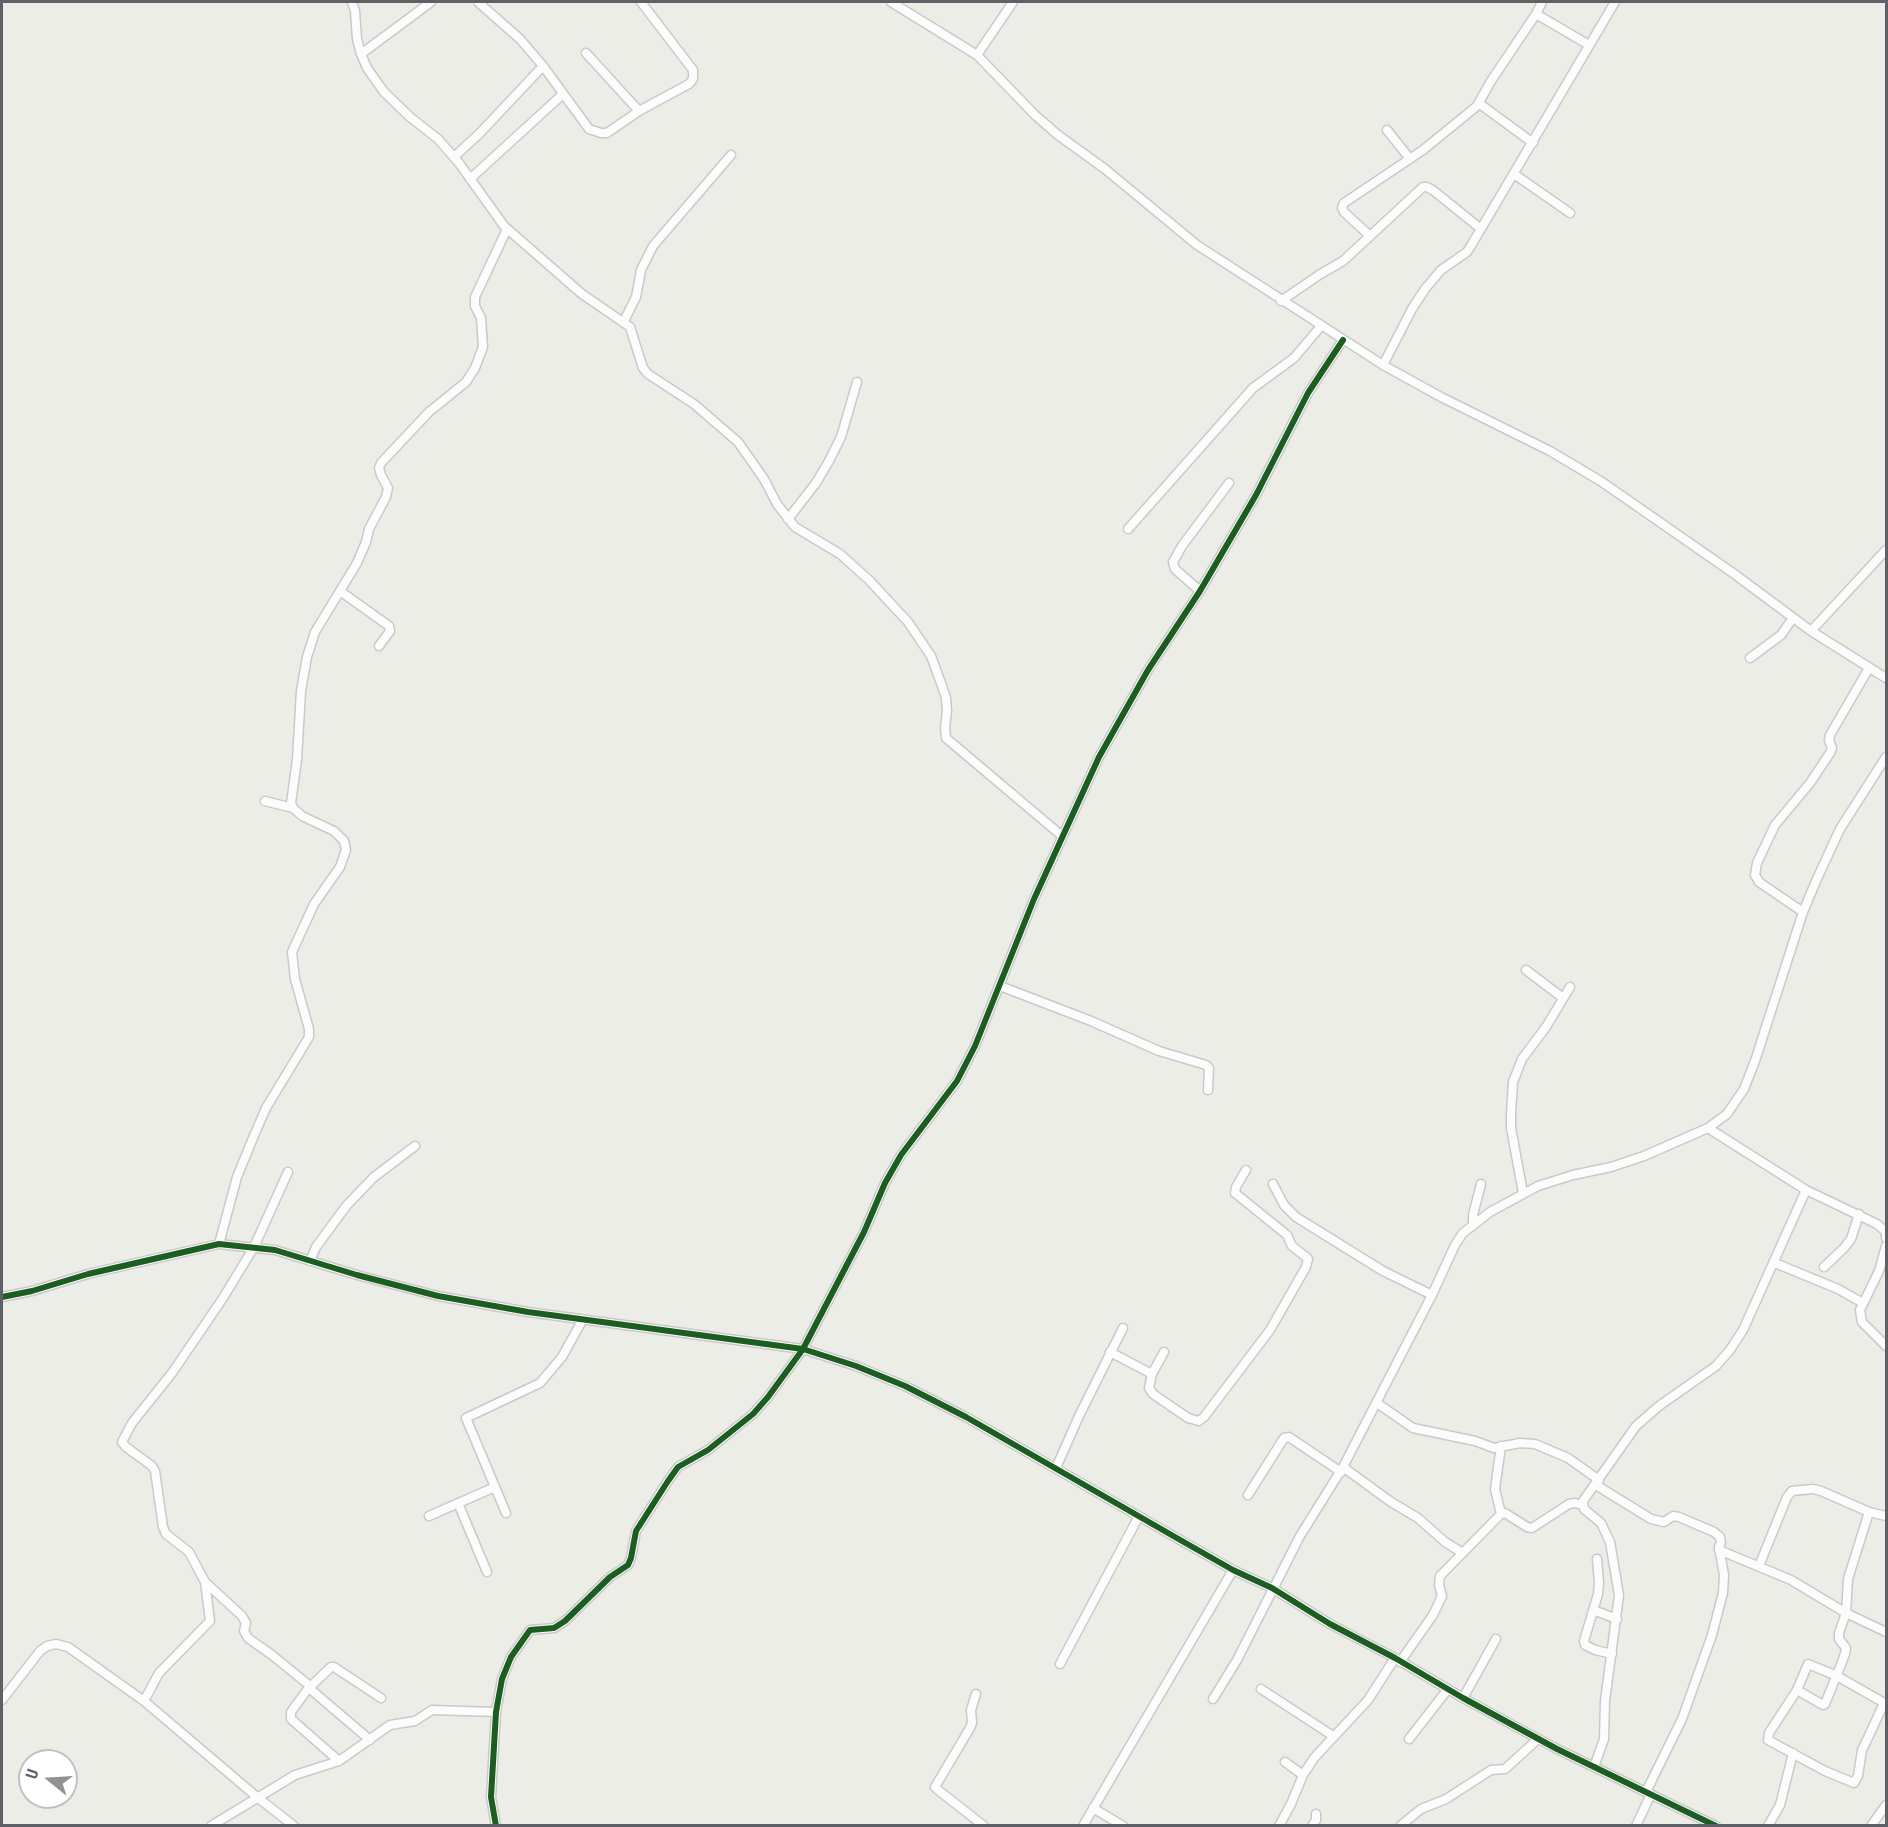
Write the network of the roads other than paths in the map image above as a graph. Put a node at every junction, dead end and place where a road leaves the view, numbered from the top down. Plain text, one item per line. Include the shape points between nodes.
1 (352, 2) edge
2 (431, 2) edge
3 (478, 2) edge
4 (641, 2) edge
5 (891, 2) edge
6 (1013, 2) edge
7 (1542, 2) edge
8 (1615, 2) edge
9 (1536, 14) junction
10 (1589, 45) junction
11 (586, 53) dead end
12 (362, 54) junction
13 (977, 55) junction
14 (543, 66) junction
15 (563, 94) junction
16 (1480, 104) junction
17 (639, 111) junction
18 (1387, 130) dead end
19 (1533, 143) junction
20 (731, 155) dead end
21 (454, 157) junction
22 (1410, 159) junction
23 (1514, 174) junction
24 (470, 179) junction
25 (1570, 213) dead end
26 (507, 228) junction
27 (1481, 229) junction
28 (1370, 236) junction
29 (1281, 301) junction
30 (624, 321) junction
31 (1321, 326) junction
32 (1343, 340) junction
33 (1383, 365) junction
34 (857, 382) dead end
35 (1229, 483) dead end
36 (788, 519) junction
37 (1128, 529) dead end
38 (1887, 550) edge
39 (340, 591) junction
40 (1200, 591) junction
41 (1793, 618) junction
42 (1811, 632) junction
43 (379, 646) dead end
44 (1750, 658) dead end
45 (1869, 668) junction
46 (1887, 678) edge
47 (1887, 757) edge
48 (265, 801) dead end
49 (293, 808) junction
50 (1062, 836) junction
51 (1803, 912) junction
52 (1526, 970) dead end
53 (1000, 986) junction
54 (1570, 987) dead end
55 (1563, 998) junction
56 (1208, 1090) dead end
57 (1708, 1128) junction
58 (414, 1146) dead end
59 (1246, 1170) dead end
60 (288, 1172) dead end
61 (1273, 1184) dead end
62 (1481, 1184) dead end
63 (1806, 1190) junction
64 (1523, 1193) junction
65 (1858, 1214) junction
66 (1473, 1224) junction
67 (1887, 1238) edge
68 (219, 1244) junction
69 (1887, 1246) edge
70 (254, 1247) junction
71 (310, 1261) junction
72 (1775, 1263) junction
73 (1824, 1267) dead end
74 (1431, 1295) junction
75 (2, 1297) edge
76 (1863, 1303) junction
77 (582, 1319) junction
78 (1123, 1328) dead end
79 (1887, 1346) edge
80 (803, 1349) junction
81 (1110, 1352) junction
82 (1164, 1352) dead end
83 (1152, 1374) junction
84 (1377, 1403) junction
85 (1501, 1446) junction
86 (1056, 1468) junction
87 (1342, 1469) junction
88 (1598, 1483) junction
89 (495, 1487) junction
90 (1248, 1495) dead end
91 (458, 1503) junction
92 (1582, 1505) junction
93 (1869, 1512) junction
94 (506, 1513) dead end
95 (1501, 1514) junction
96 (429, 1516) dead end
97 (1139, 1516) junction
98 (1887, 1516) edge
99 (1719, 1550) junction
100 (1463, 1553) junction
101 (1597, 1559) dead end
102 (1759, 1566) junction
103 (1233, 1570) junction
104 (487, 1572) dead end
105 (205, 1582) junction
106 (1272, 1588) junction
107 (1593, 1610) junction
108 (1846, 1613) junction
109 (1617, 1620) junction
110 (1887, 1632) edge
111 (1496, 1639) dead end
112 (1612, 1654) junction
113 (1397, 1660) junction
114 (1060, 1664) dead end
115 (1837, 1676) junction
116 (309, 1688) junction
117 (1261, 1689) dead end
118 (1448, 1689) junction
119 (1797, 1690) junction
120 (976, 1694) dead end
121 (381, 1698) dead end
122 (1463, 1698) junction
123 (1213, 1699) dead end
124 (2, 1700) edge
125 (144, 1701) junction
126 (1885, 1704) edge
127 (496, 1712) junction
128 (1333, 1736) junction
129 (1409, 1739) dead end
130 (1538, 1739) junction
131 (370, 1740) junction
132 (1793, 1753) junction
133 (339, 1761) junction
134 (1285, 1762) dead end
135 (1594, 1767) junction
136 (1303, 1775) junction
137 (1648, 1793) junction
138 (257, 1797) junction
139 (1887, 1805) edge
140 (1093, 1808) junction
141 (1316, 1814) dead end
142 (1701, 1822) edge
143 (1281, 1824) edge
144 (211, 1826) edge
145 (294, 1826) edge
146 (496, 1826) edge
147 (984, 1826) edge
148 (1083, 1826) edge
149 (1123, 1826) edge
150 (1312, 1826) edge
151 (1400, 1826) edge
152 (1636, 1826) edge
153 (1716, 1826) edge
154 (1768, 1826) edge
155 (1871, 1826) edge

1 - 12 street
2 - 12 street
3 - 14 street via 520,39
4 - 17 street via 694,74 689,84
5 - 13 street
6 - 13 street
7 - 9 street
8 - 10 street
9 - 10 street
9 - 16 street
10 - 19 street
11 - 17 street
12 - 21 street via 384,92
13 - 29 street via 1058,135 1197,245
14 - 15 street
14 - 21 street
15 - 17 street via 595,132 606,133
15 - 24 street
16 - 19 street
16 - 22 street
18 - 22 street
19 - 23 street
20 - 30 street via 653,246
21 - 24 street
22 - 28 street via 1344,203 1344,212
23 - 25 street
23 - 27 street
24 - 26 street
26 - 30 street via 582,294
26 - 39 street via 475,297 483,347 475,368 466,382 429,412 381,463 379,468 388,488 386,497
27 - 28 street via 1425,187
27 - 33 street via 1467,252 1442,270 1425,289
28 - 29 street via 1343,261
29 - 31 street
30 - 36 street via 632,331 643,368 738,442
31 - 32 street
31 - 37 street via 1294,358 1253,388
32 - 33 street
32 - 40 street via 1308,393 1256,495
33 - 41 street via 1602,482
34 - 36 street via 833,453
35 - 40 street via 1173,562 1174,569
36 - 50 street via 840,554 908,622 929,652 946,698 946,738
38 - 42 street
39 - 43 street via 389,626 390,631
39 - 49 street via 315,632 307,657 291,797
40 - 50 street via 1148,670 1099,757
41 - 42 street
41 - 44 street via 1781,635
42 - 45 street
45 - 46 street
45 - 51 street via 1830,735 1830,753 1775,825 1757,863 1755,875 1759,882
47 - 51 street via 1840,829
48 - 49 street
49 - 68 street via 334,831 344,841 346,850 340,867 314,904 292,952 309,1029 308,1041 266,1108 237,1177
50 - 53 street
51 - 57 street via 1744,1089 1727,1114
52 - 55 street
53 - 56 street via 1159,1051 1206,1065
53 - 80 street via 957,1081 901,1155
54 - 55 street
55 - 64 street via 1522,1059 1514,1082 1511,1128
57 - 63 street
57 - 64 street via 1644,1156
58 - 71 street via 374,1177 347,1206
59 - 83 street via 1235,1193 1287,1235 1291,1245 1308,1259 1306,1267 1270,1330 1204,1417 1198,1421 1188,1418 1150,1391
60 - 70 street
61 - 74 street via 1296,1217
62 - 66 street
63 - 65 street
63 - 72 street
64 - 66 street
65 - 67 street via 1886,1232
65 - 73 street via 1851,1239
66 - 74 street via 1455,1245
68 - 70 street
68 - 75 street
69 - 76 street
70 - 71 street
70 - 105 street via 204,1328 122,1442 154,1468 164,1530 189,1552
71 - 77 street via 438,1296
72 - 76 street
72 - 88 street via 1730,1350 1709,1372 1636,1426
74 - 84 street
76 - 79 street via 1862,1322
77 - 80 street
77 - 89 street via 562,1357 540,1383 466,1418
78 - 81 street
80 - 86 street via 905,1386
80 - 127 street via 753,1414 708,1450 678,1467 636,1531 628,1565 565,1621 554,1628 528,1631 502,1679
81 - 83 street
81 - 86 street
82 - 83 street
84 - 85 street via 1413,1428 1494,1448
84 - 87 street
85 - 88 street via 1535,1443 1568,1458
85 - 95 street via 1495,1489
86 - 97 street
87 - 90 street via 1285,1437
87 - 100 street via 1418,1518
87 - 106 street
88 - 92 street
88 - 99 street via 1651,1519 1664,1522 1679,1517 1714,1532 1720,1537
89 - 91 street
89 - 94 street
91 - 96 street
91 - 104 street
92 - 95 street via 1569,1504 1532,1528
92 - 109 street via 1601,1523 1610,1542 1619,1595
93 - 98 street
93 - 102 street via 1821,1491 1792,1491
93 - 108 street via 1848,1579
95 - 100 street
97 - 103 street
97 - 114 street
99 - 102 street
99 - 137 street via 1723,1593 1712,1635 1682,1719
100 - 113 street via 1440,1576 1442,1596 1433,1615
101 - 107 street via 1598,1594
102 - 108 street
103 - 106 street
103 - 140 street
105 - 116 street via 242,1616 248,1638 308,1683
105 - 125 street via 210,1622 163,1667
106 - 113 street
106 - 123 street
107 - 109 street
107 - 112 street via 1585,1645
108 - 110 street
108 - 115 street via 1839,1633 1846,1648
109 - 112 street
111 - 122 street
112 - 135 street via 1604,1739
113 - 118 street
113 - 128 street via 1368,1700
115 - 119 street via 1808,1664
115 - 119 street via 1823,1705
115 - 126 street
116 - 121 street via 334,1667
116 - 131 street
116 - 133 street via 291,1712 291,1719
117 - 128 street
118 - 122 street
118 - 129 street
119 - 132 street via 1767,1737 1769,1742
120 - 147 street via 970,1728 935,1787
122 - 130 street
124 - 125 street via 40,1651 56,1644 76,1652
125 - 138 street
126 - 132 street via 1862,1750 1856,1782 1848,1782
127 - 131 street via 432,1710 415,1721 390,1725
127 - 146 street via 491,1797
128 - 136 street
130 - 135 street
130 - 151 street via 1506,1769 1491,1770 1446,1799 1421,1809
131 - 133 street
132 - 154 street via 1780,1805
133 - 138 street via 295,1774
134 - 136 street
135 - 137 street
136 - 143 street
137 - 142 street
137 - 152 street
138 - 144 street
138 - 145 street
139 - 155 street
140 - 148 street
140 - 149 street
141 - 150 street
142 - 153 street

